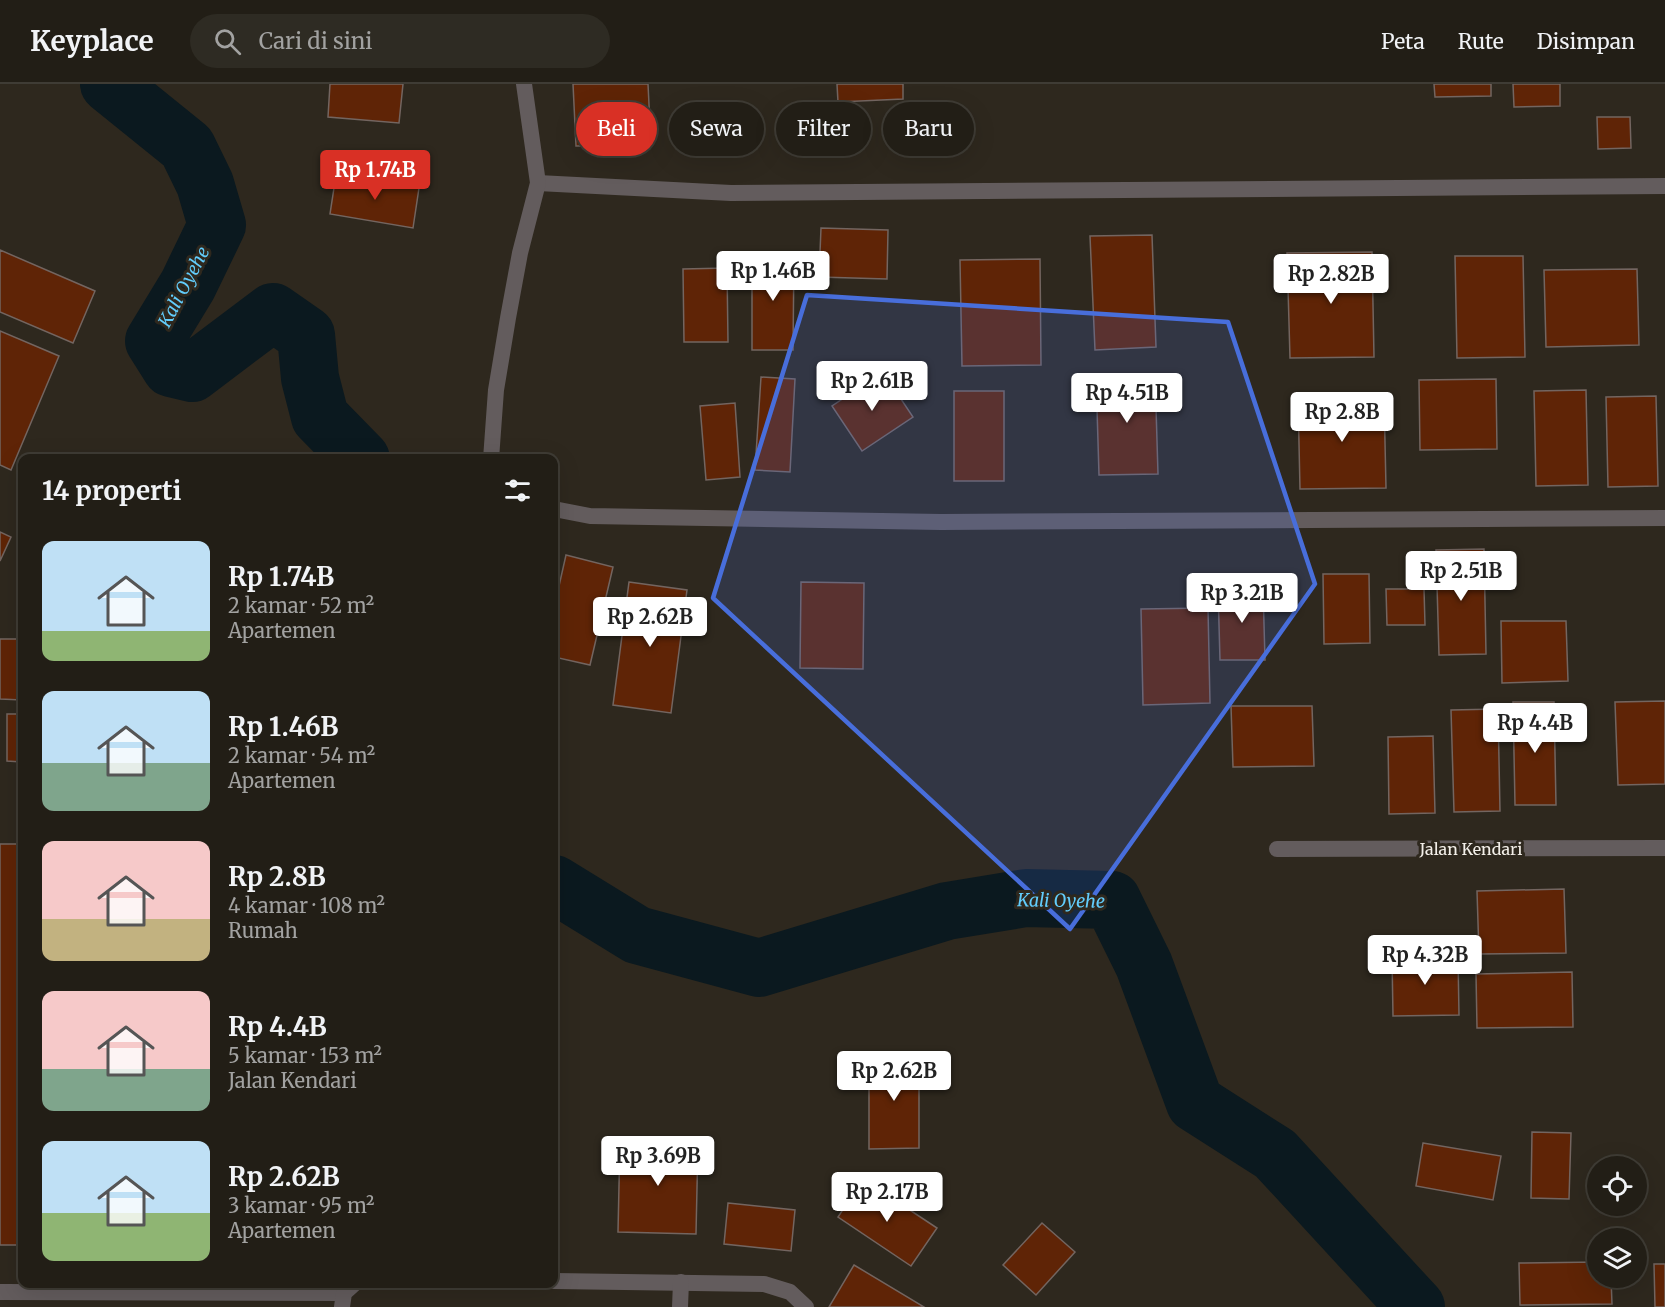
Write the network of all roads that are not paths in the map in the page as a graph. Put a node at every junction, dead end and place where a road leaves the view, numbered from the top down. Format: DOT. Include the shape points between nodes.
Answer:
graph roads {
  1 [pos="524,84"];
  2 [pos="538,183"];
  3 [pos="1665,186"];
  4 [pos="491,454"];
  5 [pos="558,510"];
  6 [pos="1665,518"];
  7 [pos="1665,848"];
  8 [pos="1277,849"];
  9 [pos="558,1281"];
  10 [pos="681,1282"];
  11 [pos="0,1292"];
  12 [pos="347,1295"];
  13 [pos="680,1307"];
  14 [pos="806,1307"];
  1 -- 2 [label="street"];
  2 -- 3 [label="street" via="731,193"];
  2 -- 4 [label="street" via="508,318 496,390"];
  5 -- 6 [label="street" via="590,516 941,522"];
  7 -- 8 [label="street, Jalan Kendari"];
  9 -- 10 [label="street"];
  10 -- 13 [label="street"];
  10 -- 14 [label="street" via="764,1284 790,1292"];
  11 -- 12 [label="street"];
}
